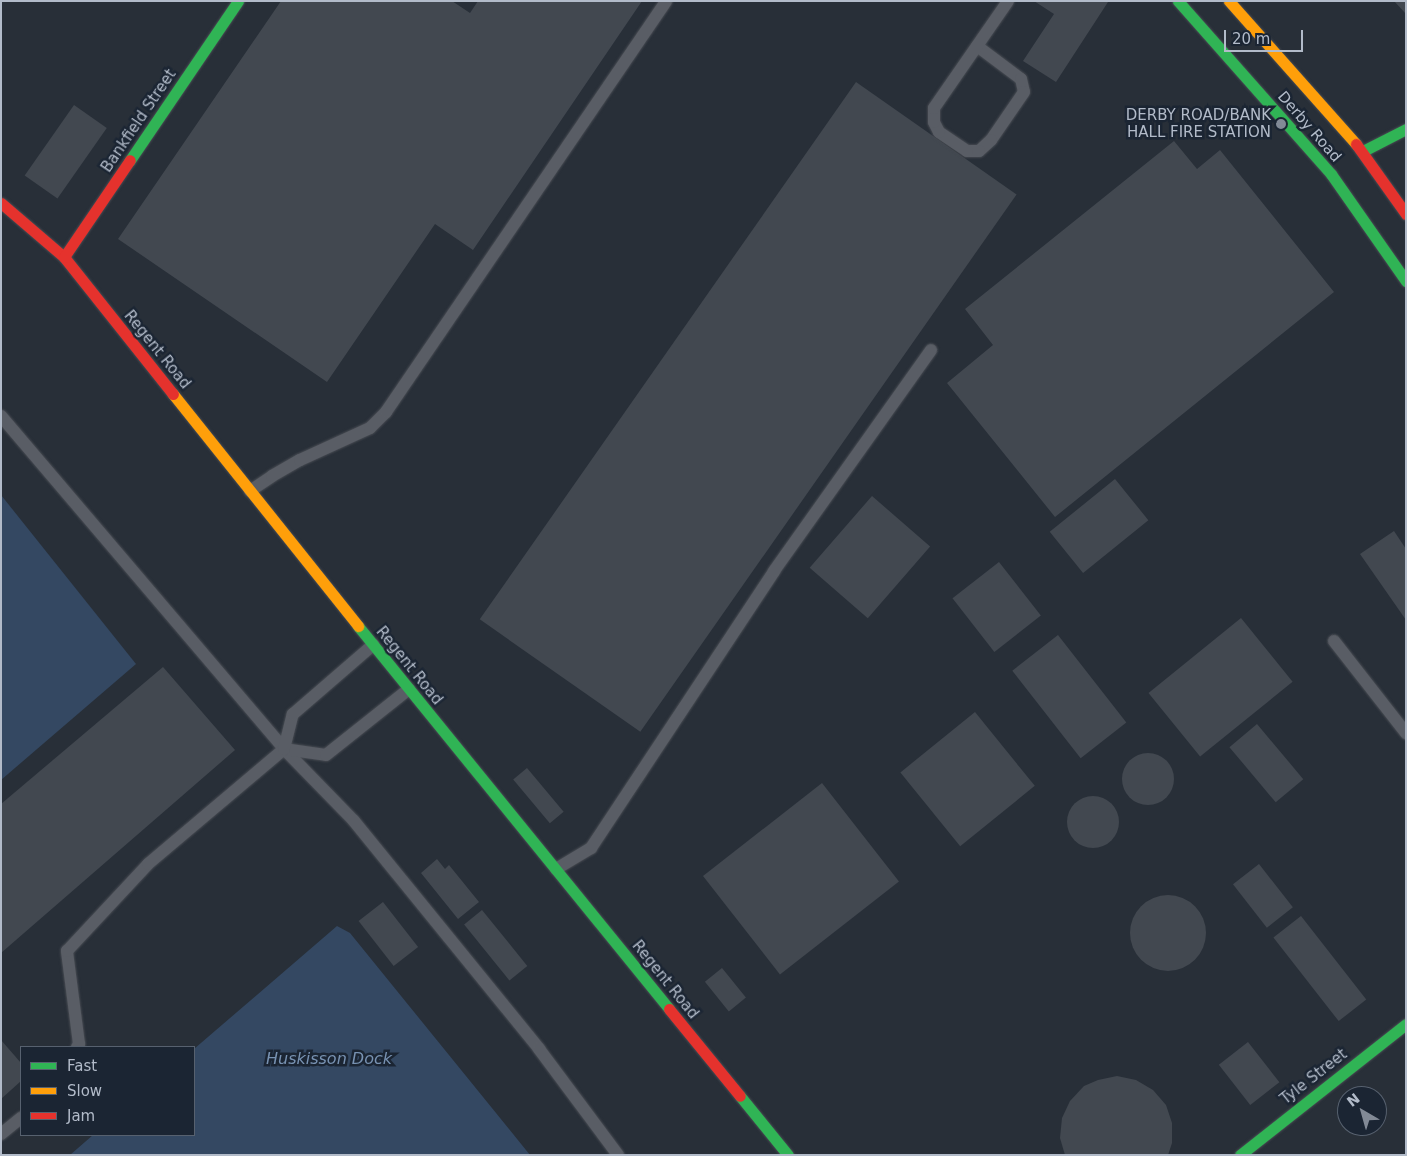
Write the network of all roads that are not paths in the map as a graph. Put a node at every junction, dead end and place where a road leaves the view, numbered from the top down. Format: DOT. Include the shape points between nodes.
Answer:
graph roads {
  1 [pos="238,1"];
  2 [pos="666,1"];
  3 [pos="1008,1"];
  4 [pos="1178,1"];
  5 [pos="1229,1"];
  6 [pos="977,46"];
  7 [pos="1406,129"];
  8 [pos="1362,151"];
  9 [pos="1,203"];
  10 [pos="1406,214"];
  11 [pos="64,257"];
  12 [pos="1406,281"];
  13 [pos="931,350"];
  14 [pos="1,416"];
  15 [pos="250,491"];
  16 [pos="1334,641"];
  17 [pos="374,645"];
  18 [pos="409,689"];
  19 [pos="1406,733"];
  20 [pos="284,749"];
  21 [pos="556,869"];
  22 [pos="1406,1024"];
  23 [pos="78,1046"];
  24 [pos="20,1119"];
  25 [pos="1,1134"];
  26 [pos="618,1155"];
  27 [pos="788,1155"];
  28 [pos="1240,1155"];
  1 -- 11 [label="main road, Bankfield Street"];
  2 -- 15 [label="lane" via="386,412 370,428 300,460"];
  3 -- 6 [label="lane"];
  4 -- 12 [label="main road, Derby Road" via="1331,174"];
  5 -- 8 [label="main road, Derby Road"];
  6 -- 6 [label="lane" via="934,108 934,122 939,132 967,151 979,150 991,140 1024,92 1021,78"];
  7 -- 8 [label="main road"];
  8 -- 10 [label="main road, Derby Road"];
  9 -- 11 [label="main road, Regent Road"];
  11 -- 15 [label="main road, Regent Road"];
  13 -- 21 [label="lane" via="774,571 591,848"];
  14 -- 20 [label="lane"];
  15 -- 17 [label="main road, Regent Road"];
  16 -- 19 [label="lane"];
  17 -- 18 [label="main road, Regent Road"];
  17 -- 20 [label="lane" via="293,714"];
  18 -- 20 [label="lane" via="326,755"];
  18 -- 21 [label="main road, Regent Road"];
  20 -- 23 [label="lane" via="148,864 67,951"];
  20 -- 26 [label="lane" via="354,821 539,1049"];
  21 -- 27 [label="main road, Regent Road"];
  22 -- 28 [label="main road, Tyle Street"];
  24 -- 25 [label="lane"];
}
